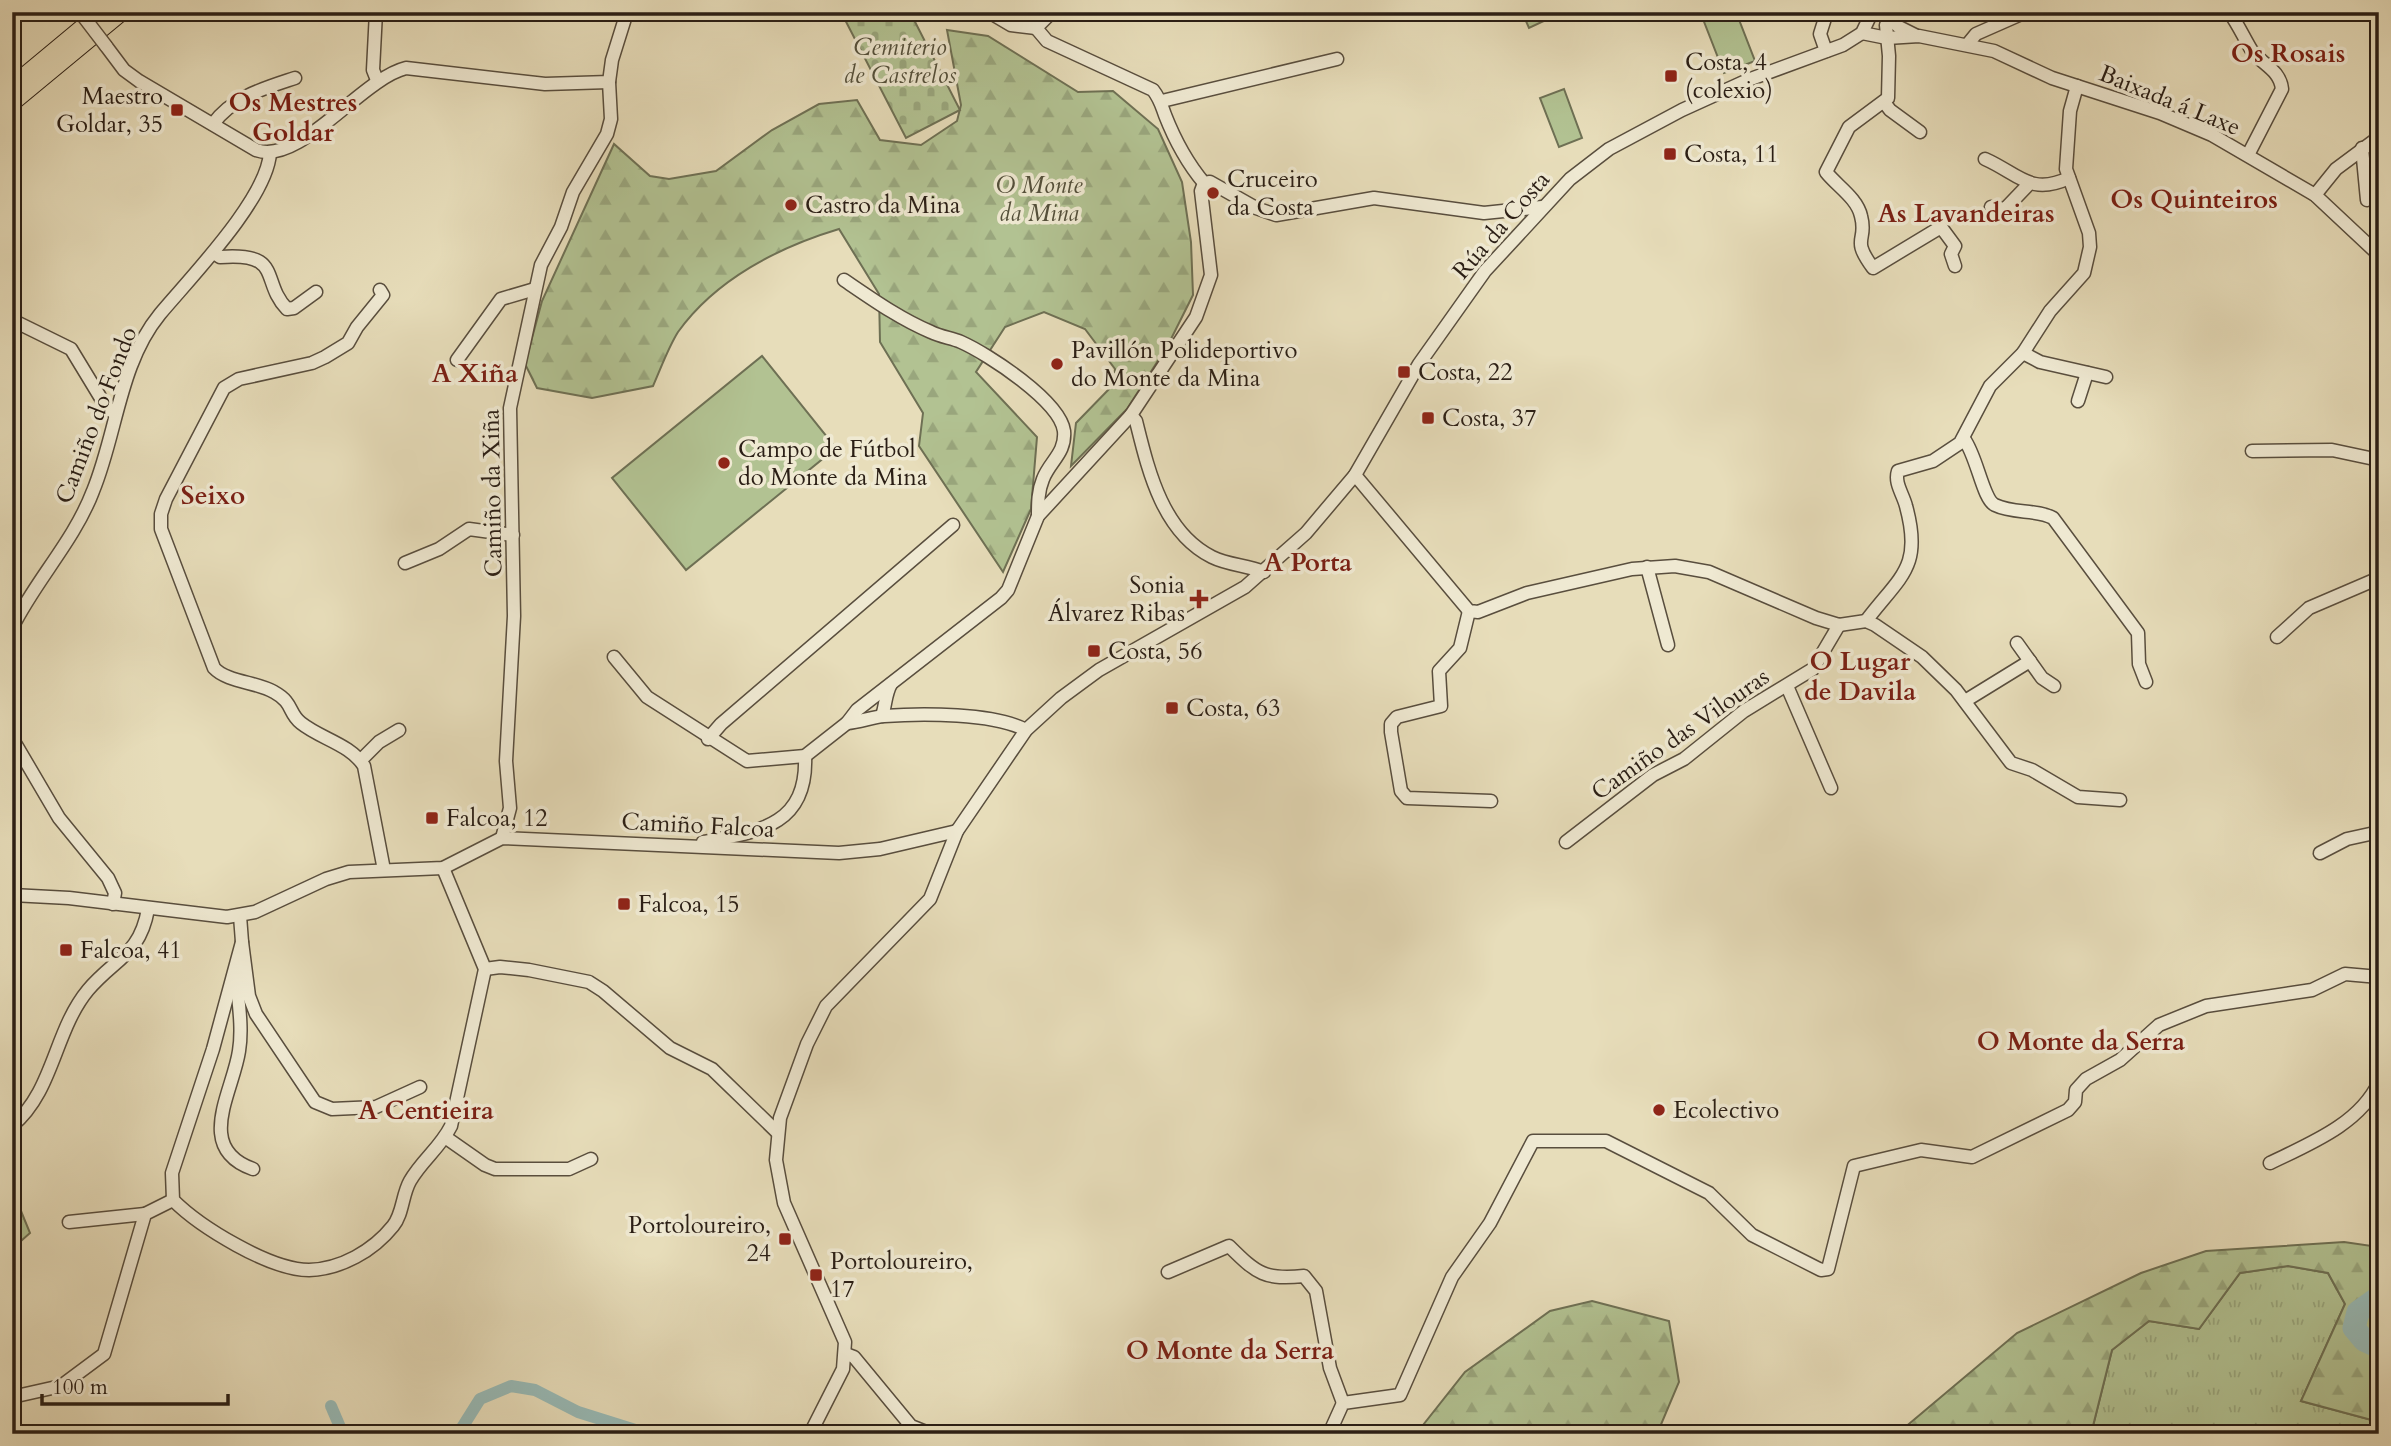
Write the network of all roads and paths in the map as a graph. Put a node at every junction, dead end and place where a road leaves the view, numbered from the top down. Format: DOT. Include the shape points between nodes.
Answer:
graph roads {
  1 [pos="80,12"];
  2 [pos="102,12"];
  3 [pos="122,12"];
  4 [pos="376,12"];
  5 [pos="627,12"];
  6 [pos="989,12"];
  7 [pos="1052,12"];
  8 [pos="1827,12"];
  9 [pos="2026,12"];
  10 [pos="2229,12"];
  11 [pos="1868,22"];
  12 [pos="1888,26"];
  13 [pos="1036,28"];
  14 [pos="1967,45"];
  15 [pos="1826,51"];
  16 [pos="1338,60"];
  17 [pos="295,78"];
  18 [pos="377,80"];
  19 [pos="609,82"];
  20 [pos="12,86"];
  21 [pos="2077,86"];
  22 [pos="1162,101"];
  23 [pos="1884,102"];
  24 [pos="12,103"];
  25 [pos="213,124"];
  26 [pos="1920,132"];
  27 [pos="2379,137"];
  28 [pos="2362,148"];
  29 [pos="270,153"];
  30 [pos="2248,155"];
  31 [pos="1985,159"];
  32 [pos="2069,178"];
  33 [pos="1204,183"];
  34 [pos="2028,185"];
  35 [pos="2315,195"];
  36 [pos="2367,201"];
  37 [pos="1542,207"];
  38 [pos="1991,207"];
  39 [pos="214,253"];
  40 [pos="2379,255"];
  41 [pos="1955,266"];
  42 [pos="844,280"];
  43 [pos="535,289"];
  44 [pos="380,290"];
  45 [pos="316,292"];
  46 [pos="12,320"];
  47 [pos="2024,352"];
  48 [pos="457,360"];
  49 [pos="2087,373"];
  50 [pos="2106,377"];
  51 [pos="2078,401"];
  52 [pos="115,414"];
  53 [pos="1131,415"];
  54 [pos="1964,439"];
  55 [pos="2252,451"];
  56 [pos="2379,460"];
  57 [pos="1355,475"];
  58 [pos="1038,516"];
  59 [pos="953,525"];
  60 [pos="513,534"];
  61 [pos="405,563"];
  62 [pos="1647,567"];
  63 [pos="1264,572"];
  64 [pos="2379,578"];
  65 [pos="1469,611"];
  66 [pos="1866,621"];
  67 [pos="1839,625"];
  68 [pos="12,628"];
  69 [pos="2277,637"];
  70 [pos="2017,643"];
  71 [pos="1668,645"];
  72 [pos="614,657"];
  73 [pos="2030,661"];
  74 [pos="2146,681"];
  75 [pos="891,683"];
  76 [pos="1787,686"];
  77 [pos="2054,686"];
  78 [pos="1965,701"];
  79 [pos="864,705"];
  80 [pos="884,711"];
  81 [pos="847,723"];
  82 [pos="399,730"];
  83 [pos="1026,730"];
  84 [pos="12,738"];
  85 [pos="708,738"];
  86 [pos="805,756"];
  87 [pos="360,760"];
  88 [pos="1831,788"];
  89 [pos="2120,800"];
  90 [pos="1491,801"];
  91 [pos="957,831"];
  92 [pos="2379,832"];
  93 [pos="502,838"];
  94 [pos="1566,842"];
  95 [pos="681,846"];
  96 [pos="2320,853"];
  97 [pos="443,868"];
  98 [pos="384,870"];
  99 [pos="12,895"];
  100 [pos="113,904"];
  101 [pos="148,909"];
  102 [pos="240,916"];
  103 [pos="242,942"];
  104 [pos="236,965"];
  105 [pos="485,970"];
  106 [pos="2379,977"];
  107 [pos="2379,1082"];
  108 [pos="420,1087"];
  109 [pos="12,1126"];
  110 [pos="777,1132"];
  111 [pos="445,1137"];
  112 [pos="591,1159"];
  113 [pos="2270,1163"];
  114 [pos="253,1169"];
  115 [pos="173,1199"];
  116 [pos="145,1213"];
  117 [pos="69,1222"];
  118 [pos="1168,1272"];
  119 [pos="846,1354"];
  120 [pos="12,1398"];
  121 [pos="1343,1403"];
  122 [pos="810,1434"];
  123 [pos="931,1434"];
  124 [pos="1329,1434"];
  1 -- 25 [label="street, bridge" via="124,71"];
  2 -- 20 [label="main road"];
  3 -- 24 [label="main road"];
  4 -- 18 [label="street" via="373,70"];
  5 -- 19 [label="street, Camiño da Xiña"];
  6 -- 13 [label="street" via="1011,25"];
  7 -- 13 [label="street"];
  8 -- 15 [label="street" via="1819,34"];
  9 -- 14 [label="street" via="1976,34"];
  10 -- 30 [label="street" via="2253,52 2282,83"];
  11 -- 12 [label="street, Baixada á Laxe"];
  11 -- 15 [label="street, Rúa da Costa" via="1843,45"];
  12 -- 14 [label="street, Baixada á Laxe"];
  12 -- 23 [label="street" via="1889,93"];
  13 -- 22 [label="street" via="1047,41 1141,82"];
  14 -- 21 [label="street, Baixada á Laxe" via="2004,55"];
  15 -- 37 [label="street, Rúa da Costa" via="1748,80 1629,138 1588,164"];
  16 -- 22 [label="street"];
  17 -- 25 [label="street" via="255,91 223,111"];
  18 -- 19 [label="street" via="397,70 415,68 545,84"];
  18 -- 29 [label="street" via="297,142"];
  19 -- 43 [label="street, Camiño da Xiña" via="607,134 573,192"];
  21 -- 30 [label="street, Baixada á Laxe" via="2173,119"];
  21 -- 32 [label="street" via="2070,111"];
  22 -- 33 [label="street" via="1187,159"];
  23 -- 26 [label="street"];
  23 -- 41 [label="street" via="1849,127 1826,172 1859,210 1859,244 1873,268 1941,227 1955,246 1951,254"];
  25 -- 29 [label="street" via="256,150"];
  27 -- 28 [label="street"];
  28 -- 35 [label="street"];
  28 -- 36 [label="street"];
  29 -- 39 [label="street, Camiño do Fondo" via="257,188"];
  30 -- 35 [label="street, Baixada á Laxe"];
  31 -- 34 [label="street"];
  32 -- 34 [label="street"];
  32 -- 47 [label="street" via="2089,233 2088,265"];
  33 -- 37 [label="street" via="1276,215 1374,198 1484,213"];
  33 -- 53 [label="street" via="1201,191 1212,263 1208,287 1196,317"];
  34 -- 38 [label="street" via="2006,209"];
  35 -- 40 [label="street, Baixada á Laxe"];
  37 -- 57 [label="street, Rúa da Costa" via="1485,271 1427,354"];
  39 -- 45 [label="street" via="262,263 287,309 294,309"];
  39 -- 52 [label="street, Camiño do Fondo" via="147,331"];
  42 -- 58 [label="street" via="931,333 994,359 1054,410 1062,424 1063,443 1059,458 1044,476"];
  43 -- 48 [label="street" via="501,299"];
  43 -- 60 [label="street, Camiño da Xiña" via="510,408"];
  44 -- 87 [label="street" via="383,295 348,343 312,363 239,379 224,388 161,513 161,529 214,668 272,690 291,704 304,725"];
  46 -- 52 [label="street" via="71,349"];
  47 -- 49 [label="street" via="2040,362"];
  47 -- 54 [label="street" via="1990,386"];
  49 -- 50 [label="street"];
  49 -- 51 [label="street"];
  52 -- 68 [label="street, Camiño do Fondo" via="93,491"];
  53 -- 58 [label="street"];
  53 -- 63 [label="street" via="1155,489 1175,522 1208,555"];
  54 -- 66 [label="street" via="1933,461 1898,471 1896,482 1909,519 1912,555 1899,581"];
  54 -- 74 [label="street" via="1975,456 1986,498 2010,511 2053,518 2098,577 2138,633"];
  55 -- 56 [label="street" via="2332,450"];
  57 -- 63 [label="street, Rúa da Costa" via="1306,533"];
  57 -- 65 [label="street"];
  58 -- 75 [label="street" via="1001,598"];
  59 -- 85 [label="street"];
  60 -- 61 [label="street" via="469,529 439,549"];
  60 -- 93 [label="street, Camiño da Xiña" via="514,617 506,747 510,808"];
  62 -- 65 [label="street" via="1527,593 1478,612"];
  62 -- 67 [label="street" via="1709,572"];
  62 -- 71 [label="street"];
  63 -- 83 [label="street, Rúa da Costa" via="1209,609 1099,670"];
  64 -- 69 [label="street" via="2309,608"];
  65 -- 90 [label="street" via="1460,648 1439,671 1441,706 1397,717 1391,732 1401,791 1407,799"];
  66 -- 67 [label="street"];
  66 -- 78 [label="street" via="1922,657"];
  67 -- 76 [label="street, Camiño das Vilouras" via="1821,661"];
  70 -- 73 [label="street"];
  72 -- 85 [label="street" via="647,697"];
  73 -- 77 [label="street"];
  73 -- 78 [label="street"];
  75 -- 79 [label="street"];
  75 -- 80 [label="street"];
  76 -- 88 [label="street"];
  76 -- 94 [label="street, Camiño das Vilouras" via="1653,775"];
  78 -- 89 [label="street" via="2011,763 2078,797"];
  79 -- 80 [label="street" via="877,702"];
  79 -- 81 [label="street"];
  80 -- 81 [label="street"];
  80 -- 83 [label="street" via="1004,721"];
  81 -- 86 [label="street"];
  82 -- 87 [label="street"];
  83 -- 91 [label="street, Rúa da Costa"];
  84 -- 100 [label="street" via="59,818 108,878 115,893"];
  85 -- 86 [label="street" via="747,761"];
  86 -- 95 [label="street" via="803,787 774,825"];
  87 -- 98 [label="street" via="371,791"];
  91 -- 95 [label="street, Camiño Falcoa" via="880,849 839,853"];
  91 -- 110 [label="street, Rúa da Costa" via="930,899 826,1006 807,1044"];
  92 -- 96 [label="street" via="2347,839"];
  93 -- 95 [label="street, Camiño Falcoa"];
  93 -- 97 [label="street, Camiño Falcoa"];
  97 -- 98 [label="street"];
  97 -- 105 [label="street"];
  98 -- 102 [label="street" via="337,875"];
  99 -- 100 [label="street"];
  100 -- 101 [label="street"];
  101 -- 102 [label="street"];
  101 -- 109 [label="street" via="136,946 89,989 72,1016 36,1100"];
  102 -- 103 [label="street"];
  103 -- 104 [label="street"];
  103 -- 108 [label="street" via="256,1014 315,1102 332,1109 376,1107"];
  104 -- 114 [label="street" via="239,1053 219,1126 236,1163"];
  104 -- 115 [label="street" via="172,1173"];
  105 -- 110 [label="street" via="529,970 589,982 670,1048 712,1069"];
  105 -- 111 [label="street"];
  106 -- 121 [label="street" via="2345,974 2312,990 2206,1006 2159,1026 2120,1060 2086,1079 2068,1110 1972,1157 1921,1150 1854,1166 1828,1269 1752,1235 1709,1193 1606,1141 1533,1140 1490,1223 1452,1277 1401,1395"];
  107 -- 113 [label="street" via="2350,1119"];
  110 -- 119 [label="street, Rúa da Costa" via="776,1160 784,1203 842,1329"];
  111 -- 112 [label="street" via="495,1169 569,1169"];
  111 -- 115 [label="street" via="408,1183 394,1225 364,1253 319,1269 307,1270 226,1241"];
  115 -- 116 [label="street"];
  116 -- 117 [label="street"];
  116 -- 120 [label="street" via="104,1354 61,1386"];
  118 -- 121 [label="street" via="1229,1246 1274,1279 1304,1276 1316,1292 1330,1368"];
  119 -- 122 [label="street"];
  119 -- 123 [label="street" via="854,1357 911,1426"];
  121 -- 124 [label="street"];
}
